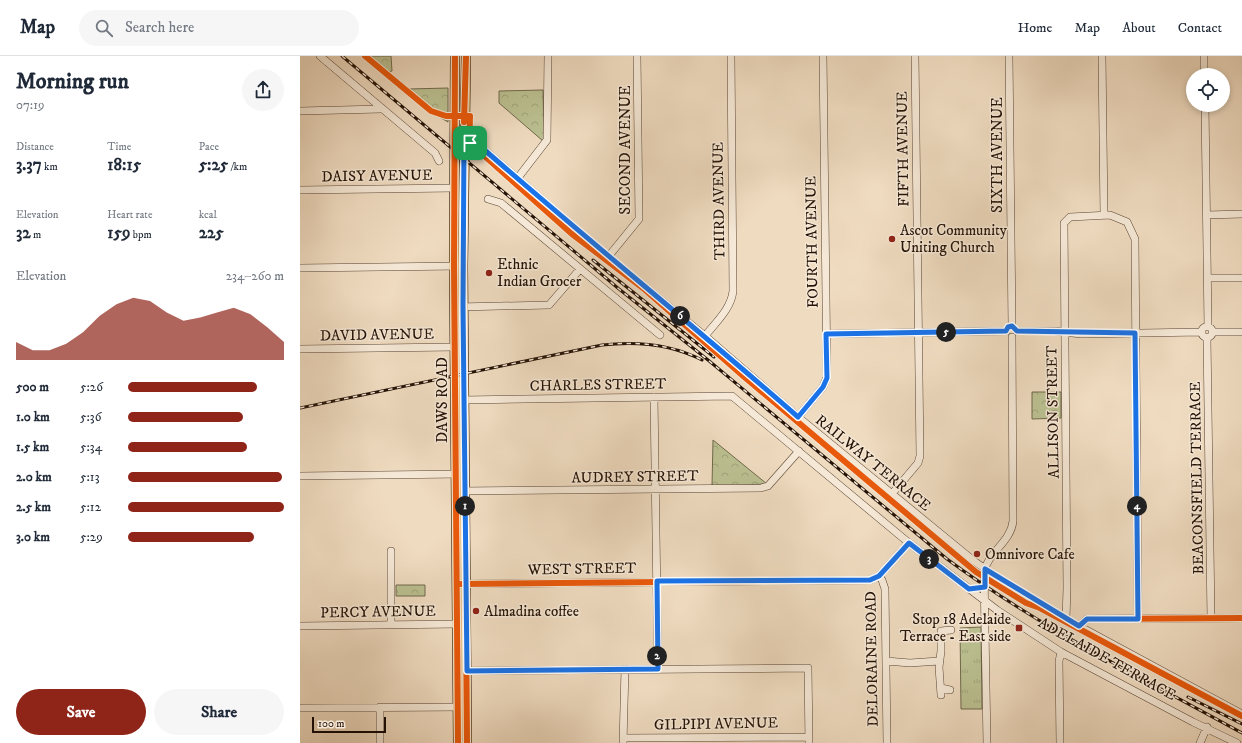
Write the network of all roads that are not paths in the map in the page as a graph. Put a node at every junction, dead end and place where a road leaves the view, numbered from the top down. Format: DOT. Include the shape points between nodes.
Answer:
graph roads {
  1 [pos="320,56"];
  2 [pos="453,56"];
  3 [pos="466,56"];
  4 [pos="548,56"];
  5 [pos="637,56"];
  6 [pos="731,56"];
  7 [pos="823,56"];
  8 [pos="915,56"];
  9 [pos="1009,56"];
  10 [pos="1102,56"];
  11 [pos="1204,56"];
  12 [pos="1204,68"];
  13 [pos="382,109"];
  14 [pos="300,111"];
  15 [pos="1205,112"];
  16 [pos="464,143"];
  17 [pos="439,161"];
  18 [pos="517,179"];
  19 [pos="454,188"];
  20 [pos="300,190"];
  21 [pos="488,199"];
  22 [pos="1242,214"];
  23 [pos="1104,215"];
  24 [pos="1207,215"];
  25 [pos="608,257"];
  26 [pos="459,266"];
  27 [pos="300,268"];
  28 [pos="580,269"];
  29 [pos="1208,278"];
  30 [pos="1242,278"];
  31 [pos="459,307"];
  32 [pos="1012,329"];
  33 [pos="1210,329"];
  34 [pos="1065,332"];
  35 [pos="1202,332"];
  36 [pos="1242,332"];
  37 [pos="919,333"];
  38 [pos="1135,333"];
  39 [pos="826,334"];
  40 [pos="660,335"];
  41 [pos="705,336"];
  42 [pos="1207,338"];
  43 [pos="455,347"];
  44 [pos="300,350"];
  45 [pos="654,396"];
  46 [pos="732,396"];
  47 [pos="464,400"];
  48 [pos="798,417"];
  49 [pos="799,451"];
  50 [pos="460,474"];
  51 [pos="300,476"];
  52 [pos="655,490"];
  53 [pos="460,491"];
  54 [pos="891,495"];
  55 [pos="909,543"];
  56 [pos="391,550"];
  57 [pos="985,569"];
  58 [pos="879,576"];
  59 [pos="657,581"];
  60 [pos="461,584"];
  61 [pos="985,587"];
  62 [pos="969,589"];
  63 [pos="986,602"];
  64 [pos="1211,618"];
  65 [pos="1242,618"];
  66 [pos="1066,619"];
  67 [pos="1138,619"];
  68 [pos="457,624"];
  69 [pos="391,625"];
  70 [pos="300,626"];
  71 [pos="1079,626"];
  72 [pos="950,630"];
  73 [pos="1062,652"];
  74 [pos="886,661"];
  75 [pos="940,661"];
  76 [pos="625,669"];
  77 [pos="658,669"];
  78 [pos="462,671"];
  79 [pos="950,690"];
  80 [pos="467,706"];
  81 [pos="457,707"];
  82 [pos="300,708"];
  83 [pos="380,708"];
  84 [pos="1242,714"];
  85 [pos="1207,727"];
  86 [pos="809,740"];
  87 [pos="623,741"];
  88 [pos="1062,742"];
  89 [pos="380,743"];
  90 [pos="458,743"];
  91 [pos="467,743"];
  92 [pos="887,743"];
  93 [pos="987,743"];
  94 [pos="1200,743"];
  95 [pos="1237,743"];
  1 -- 13 [label="street"];
  2 -- 19 [label="main road, DAWS ROAD" via="456,71"];
  3 -- 16 [label="main road, DAWS ROAD"];
  4 -- 18 [label="street" via="548,140"];
  5 -- 25 [label="street, SECOND AVENUE" via="639,219"];
  6 -- 41 [label="street, THIRD AVENUE" via="733,291 728,308"];
  7 -- 39 [label="street, FOURTH AVENUE"];
  8 -- 37 [label="street, FIFTH AVENUE"];
  9 -- 32 [label="street, SIXTH AVENUE"];
  10 -- 23 [label="street"];
  11 -- 12 [label="street"];
  13 -- 14 [label="street"];
  13 -- 17 [label="street" via="435,153"];
  15 -- 24 [label="street"];
  16 -- 18 [label="street, RAILWAY TERRACE" via="480,146"];
  16 -- 26 [label="main road, DAWS ROAD"];
  18 -- 25 [label="street, RAILWAY TERRACE"];
  19 -- 20 [label="street, DAISY AVENUE"];
  19 -- 26 [label="main road, DAWS ROAD"];
  21 -- 28 [label="street" via="501,203"];
  22 -- 24 [label="street"];
  23 -- 34 [label="street, ALLISON STREET" via="1070,217 1064,223"];
  23 -- 38 [label="street, ALLISON STREET" via="1127,222 1134,235"];
  24 -- 29 [label="street"];
  25 -- 41 [label="street, RAILWAY TERRACE"];
  26 -- 27 [label="street"];
  26 -- 31 [label="main road, DAWS ROAD"];
  28 -- 31 [label="street" via="549,305"];
  28 -- 40 [label="street"];
  29 -- 30 [label="street"];
  29 -- 33 [label="street"];
  31 -- 43 [label="main road, DAWS ROAD"];
  31 -- 47 [label="main road, DAWS ROAD"];
  32 -- 34 [label="street"];
  32 -- 37 [label="street"];
  32 -- 57 [label="street" via="1007,335 1012,337 1013,521 1010,535 989,559"];
  33 -- 35 [label="street" via="1204,328"];
  33 -- 36 [label="street"];
  33 -- 42 [label="street" via="1211,336"];
  34 -- 38 [label="street"];
  34 -- 66 [label="street, ALLISON STREET"];
  35 -- 38 [label="street"];
  35 -- 42 [label="street"];
  37 -- 39 [label="street"];
  37 -- 54 [label="street, FIFTH AVENUE" via="920,456 918,463"];
  38 -- 67 [label="street, ALLISON STREET"];
  39 -- 48 [label="street, FOURTH AVENUE" via="827,378 823,387"];
  41 -- 48 [label="street, RAILWAY TERRACE"];
  42 -- 64 [label="street, BEACONSFIELD TERRACE"];
  43 -- 44 [label="street, DAVID AVENUE"];
  43 -- 50 [label="main road, DAWS ROAD"];
  45 -- 46 [label="street, CHARLES STREET"];
  45 -- 47 [label="street, CHARLES STREET"];
  45 -- 52 [label="street"];
  46 -- 49 [label="street, ADELAIDE TERRACE"];
  47 -- 50 [label="main road, DAWS ROAD"];
  48 -- 54 [label="street, RAILWAY TERRACE"];
  49 -- 52 [label="street, AUDREY STREET" via="768,486 761,488"];
  49 -- 55 [label="street, ADELAIDE TERRACE"];
  50 -- 51 [label="street"];
  50 -- 53 [label="main road, DAWS ROAD"];
  52 -- 53 [label="street, AUDREY STREET"];
  52 -- 59 [label="street"];
  53 -- 60 [label="main road, DAWS ROAD"];
  54 -- 57 [label="street, RAILWAY TERRACE"];
  55 -- 58 [label="street"];
  55 -- 62 [label="street, ADELAIDE TERRACE"];
  56 -- 69 [label="street"];
  57 -- 61 [label="street"];
  57 -- 66 [label="street, RAILWAY TERRACE"];
  58 -- 59 [label="street, WEST STREET" via="864,580"];
  58 -- 74 [label="street, DELORAINE ROAD" via="885,588"];
  59 -- 60 [label="street, WEST STREET"];
  59 -- 77 [label="street"];
  60 -- 68 [label="main road, DAWS ROAD"];
  60 -- 78 [label="main road, DAWS ROAD"];
  61 -- 62 [label="street"];
  61 -- 63 [label="street"];
  62 -- 63 [label="street, ADELAIDE TERRACE"];
  63 -- 73 [label="street, ADELAIDE TERRACE"];
  63 -- 93 [label="street"];
  64 -- 65 [label="street"];
  64 -- 67 [label="street"];
  66 -- 71 [label="street, RAILWAY TERRACE"];
  67 -- 71 [label="street" via="1087,619"];
  68 -- 69 [label="street, PERCY AVENUE"];
  68 -- 78 [label="main road, DAWS ROAD"];
  69 -- 70 [label="street, PERCY AVENUE"];
  71 -- 84 [label="street, RAILWAY TERRACE"];
  72 -- 75 [label="street" via="941,631"];
  73 -- 85 [label="street, ADELAIDE TERRACE"];
  73 -- 88 [label="street" via="1059,661"];
  74 -- 75 [label="street"];
  74 -- 92 [label="street, DELORAINE ROAD"];
  75 -- 79 [label="street" via="941,691"];
  76 -- 77 [label="street"];
  76 -- 78 [label="street"];
  76 -- 87 [label="street"];
  77 -- 86 [label="street" via="808,668"];
  78 -- 80 [label="main road, DAWS ROAD"];
  78 -- 81 [label="main road, DAWS ROAD"];
  80 -- 81 [label="street"];
  80 -- 91 [label="main road, DAWS ROAD"];
  81 -- 83 [label="street"];
  81 -- 90 [label="main road, DAWS ROAD"];
  82 -- 83 [label="street"];
  83 -- 89 [label="street"];
  85 -- 94 [label="street"];
  85 -- 95 [label="street, ADELAIDE TERRACE"];
  86 -- 87 [label="street, GILPIPI AVENUE"];
}
